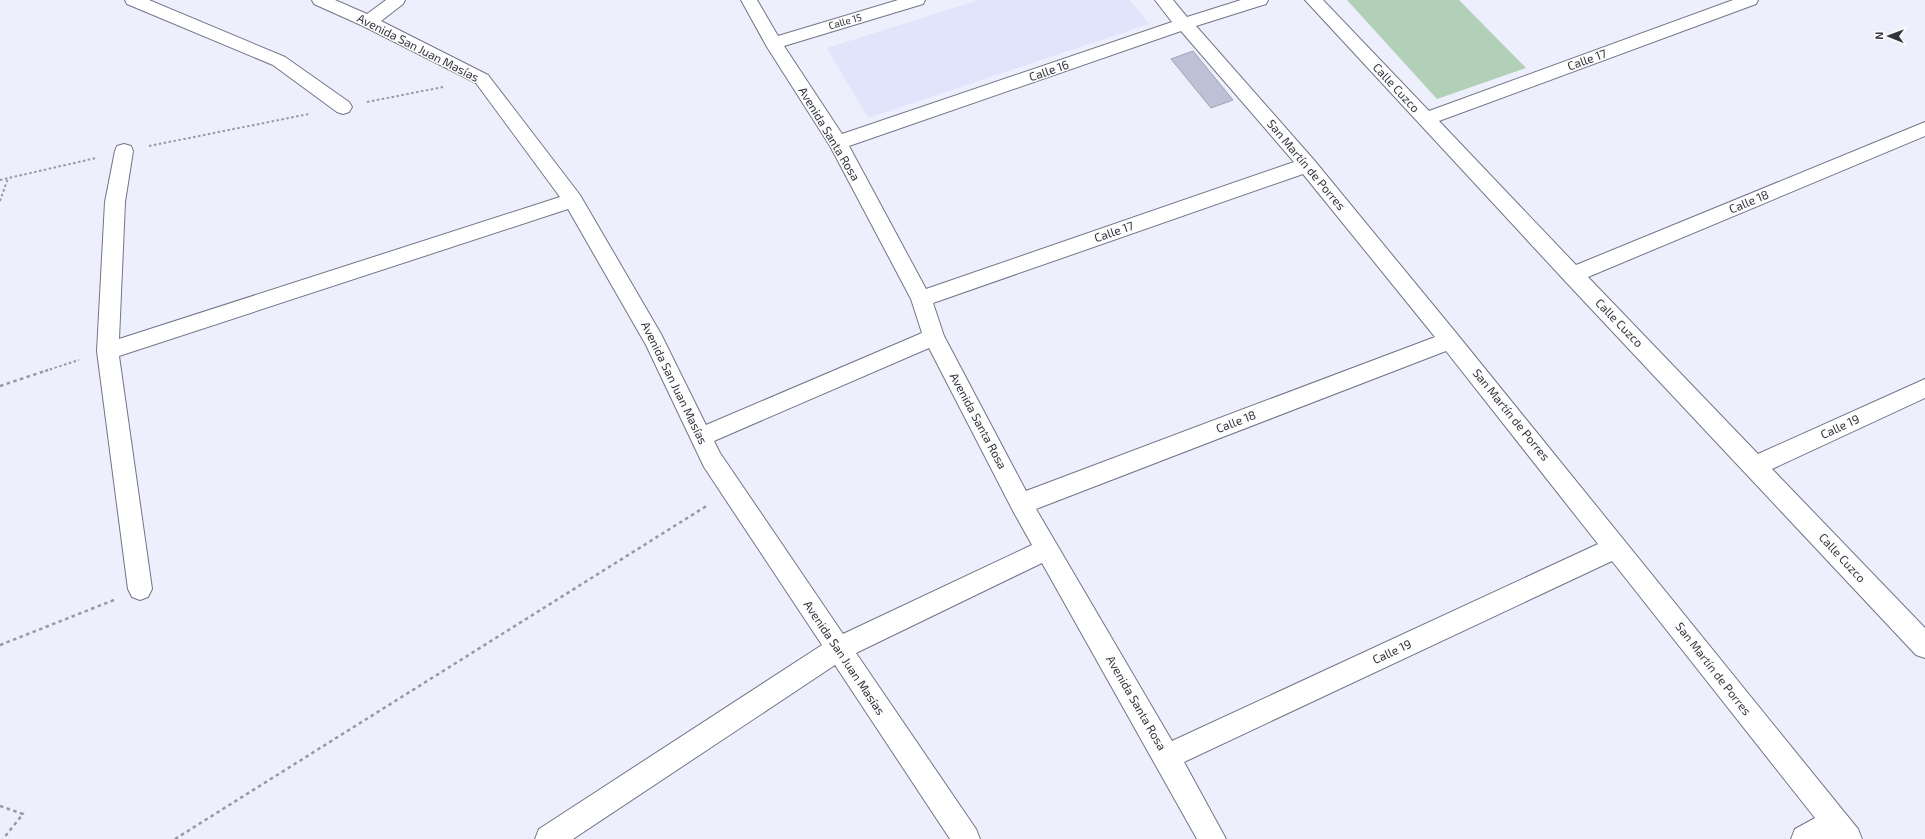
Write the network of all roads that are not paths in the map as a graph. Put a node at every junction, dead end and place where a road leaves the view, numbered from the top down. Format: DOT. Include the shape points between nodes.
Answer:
graph roads {
  1 [pos="133,0"];
  2 [pos="320,0"];
  3 [pos="396,0"];
  4 [pos="749,0"];
  5 [pos="917,0"];
  6 [pos="1163,0"];
  7 [pos="1260,0"];
  8 [pos="1313,0"];
  9 [pos="1750,0"];
  10 [pos="369,22"];
  11 [pos="1184,24"];
  12 [pos="773,43"];
  13 [pos="343,107"];
  14 [pos="1425,119"];
  15 [pos="1925,129"];
  16 [pos="838,143"];
  17 [pos="124,151"];
  18 [pos="1307,165"];
  19 [pos="573,200"];
  20 [pos="1572,275"];
  21 [pos="922,299"];
  22 [pos="934,337"];
  23 [pos="1450,340"];
  24 [pos="108,351"];
  25 [pos="1925,388"];
  26 [pos="701,437"];
  27 [pos="1756,466"];
  28 [pos="1021,504"];
  29 [pos="1616,547"];
  30 [pos="1047,549"];
  31 [pos="140,589"];
  32 [pos="1925,646"];
  33 [pos="838,649"];
  34 [pos="1167,757"];
  35 [pos="1841,830"];
  36 [pos="549,839"];
  37 [pos="966,839"];
  38 [pos="1212,839"];
  39 [pos="1805,839"];
  1 -- 13 [label="street" via="279,61"];
  2 -- 10 [label="street, Avenida San Juan Masías"];
  3 -- 10 [label="street"];
  4 -- 12 [label="street, Avenida Santa Rosa"];
  5 -- 12 [label="street, Calle 15"];
  6 -- 11 [label="street, San Martín de Porres"];
  7 -- 11 [label="street, Calle 16"];
  8 -- 14 [label="street, Calle Cuzco"];
  9 -- 14 [label="street, Calle 17"];
  10 -- 19 [label="street, Avenida San Juan Masías" via="482,79"];
  11 -- 16 [label="street, Calle 16"];
  11 -- 18 [label="street, San Martín de Porres"];
  12 -- 16 [label="street, Avenida Santa Rosa"];
  14 -- 20 [label="street, Calle Cuzco"];
  15 -- 20 [label="street, Calle 18"];
  16 -- 21 [label="street, Avenida Santa Rosa"];
  17 -- 24 [label="street" via="115,202"];
  18 -- 21 [label="street, Calle 17"];
  18 -- 23 [label="street, San Martín de Porres"];
  19 -- 24 [label="street"];
  19 -- 26 [label="street, Avenida San Juan Masías" via="654,340"];
  20 -- 27 [label="street, Calle Cuzco"];
  21 -- 22 [label="street, Avenida Santa Rosa"];
  22 -- 26 [label="street"];
  22 -- 28 [label="street, Avenida Santa Rosa"];
  23 -- 28 [label="street, Calle 18"];
  23 -- 29 [label="street, San Martín de Porres"];
  24 -- 31 [label="street"];
  25 -- 27 [label="street, Calle 19"];
  26 -- 33 [label="street, Avenida San Juan Masías" via="712,460"];
  27 -- 32 [label="street, Calle Cuzco"];
  28 -- 30 [label="street, Avenida Santa Rosa"];
  29 -- 34 [label="street, Calle 19"];
  29 -- 35 [label="street, San Martín de Porres"];
  30 -- 33 [label="street"];
  30 -- 34 [label="street, Avenida Santa Rosa"];
  33 -- 36 [label="street"];
  33 -- 37 [label="street, Avenida San Juan Masías"];
  34 -- 38 [label="street, Avenida Santa Rosa"];
  35 -- 39 [label="street"];
}
